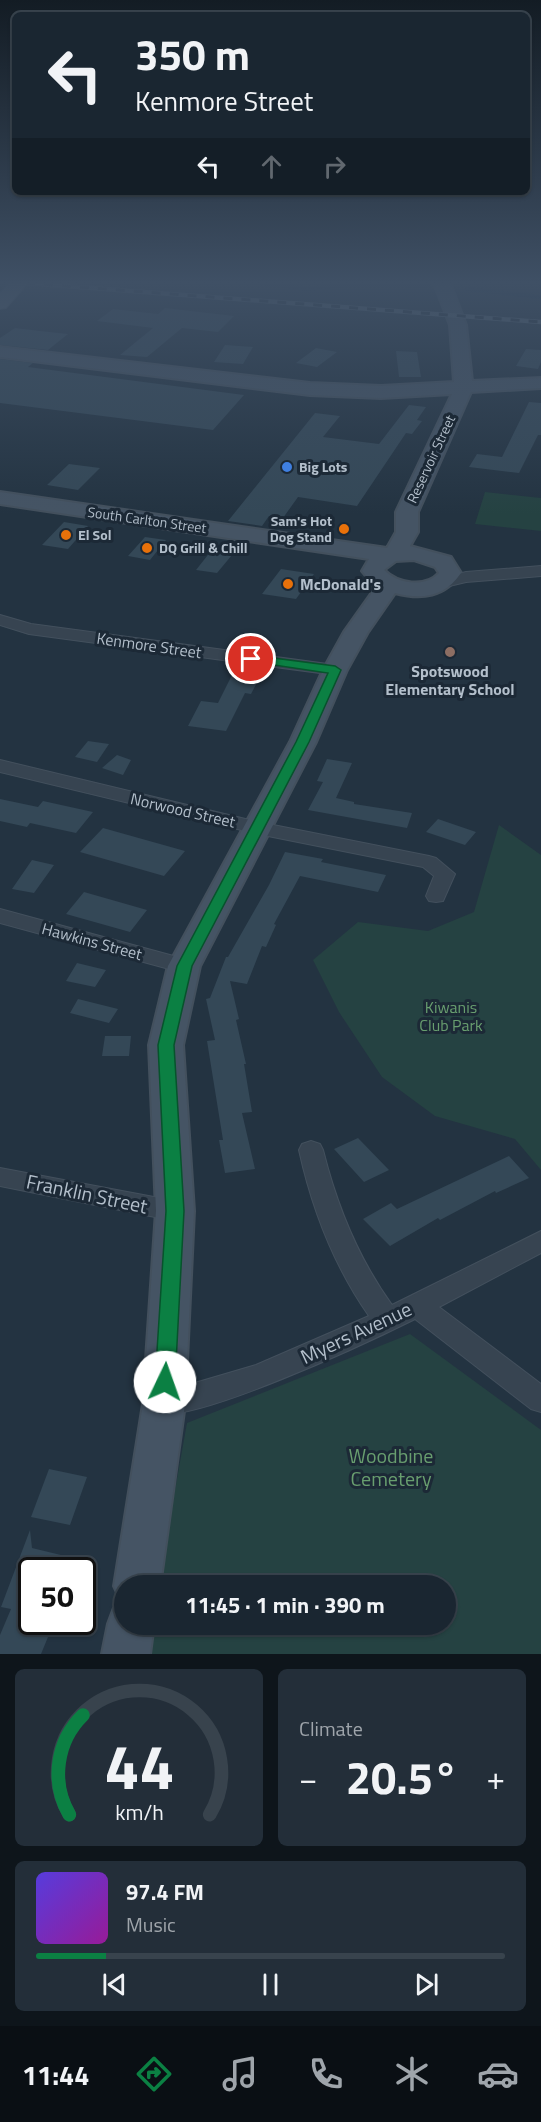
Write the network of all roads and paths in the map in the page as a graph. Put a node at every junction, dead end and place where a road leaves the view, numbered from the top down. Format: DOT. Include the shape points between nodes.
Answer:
graph roads {
  1 [pos="67,360"];
  2 [pos="461,360"];
  3 [pos="541,383"];
  4 [pos="464,388"];
  5 [pos="0,498"];
  6 [pos="407,532"];
  7 [pos="424,554"];
  8 [pos="386,564"];
  9 [pos="541,570"];
  10 [pos="437,579"];
  11 [pos="0,620"];
  12 [pos="356,632"];
  13 [pos="335,670"];
  14 [pos="0,766"];
  15 [pos="258,828"];
  16 [pos="436,896"];
  17 [pos="0,916"];
  18 [pos="184,966"];
  19 [pos="311,1150"];
  20 [pos="0,1177"];
  21 [pos="175,1211"];
  22 [pos="541,1241"];
  23 [pos="417,1305"];
  24 [pos="387,1320"];
  25 [pos="541,1400"];
  26 [pos="164,1404"];
  27 [pos="139,1575"];
  28 [pos="129,1635"];
  29 [pos="126,1654"];
  1 -- 4 [label="main road" via="310,390"];
  2 -- 4 [label="main road"];
  3 -- 4 [label="main road"];
  4 -- 6 [label="main road, Reservoir Street" via="407,512"];
  5 -- 8 [label="main road, South Carlton Street" via="294,542"];
  6 -- 7 [label="main road"];
  6 -- 8 [label="main road, Reservoir Street"];
  7 -- 8 [label="main road"];
  7 -- 10 [label="main road" via="435,557"];
  8 -- 10 [label="main road" via="395,586"];
  8 -- 12 [label="main road, Reservoir Street" via="383,594"];
  9 -- 10 [label="street"];
  10 -- 12 [label="main road, Reservoir Street" via="386,608"];
  11 -- 13 [label="street, Kenmore Street" via="29,629"];
  12 -- 13 [label="main road, Reservoir Street"];
  13 -- 15 [label="main road, Reservoir Street"];
  14 -- 15 [label="street, Norwood Street"];
  15 -- 16 [label="street, Norwood Street" via="429,862 446,874"];
  15 -- 18 [label="main road, Reservoir Street"];
  17 -- 18 [label="street, Hawkins Street"];
  18 -- 21 [label="main road, Reservoir Street" via="166,1045"];
  19 -- 24 [label="street" via="318,1184 344,1247 357,1276"];
  20 -- 21 [label="street, Franklin Street"];
  21 -- 26 [label="main road, Reservoir Street"];
  22 -- 23 [label="street, Myers Avenue"];
  23 -- 24 [label="street, Myers Avenue"];
  23 -- 25 [label="street"];
  24 -- 26 [label="street, Myers Avenue" via="274,1371"];
  26 -- 27 [label="main road, Reservoir Street"];
  28 -- 29 [label="main road"];
}
